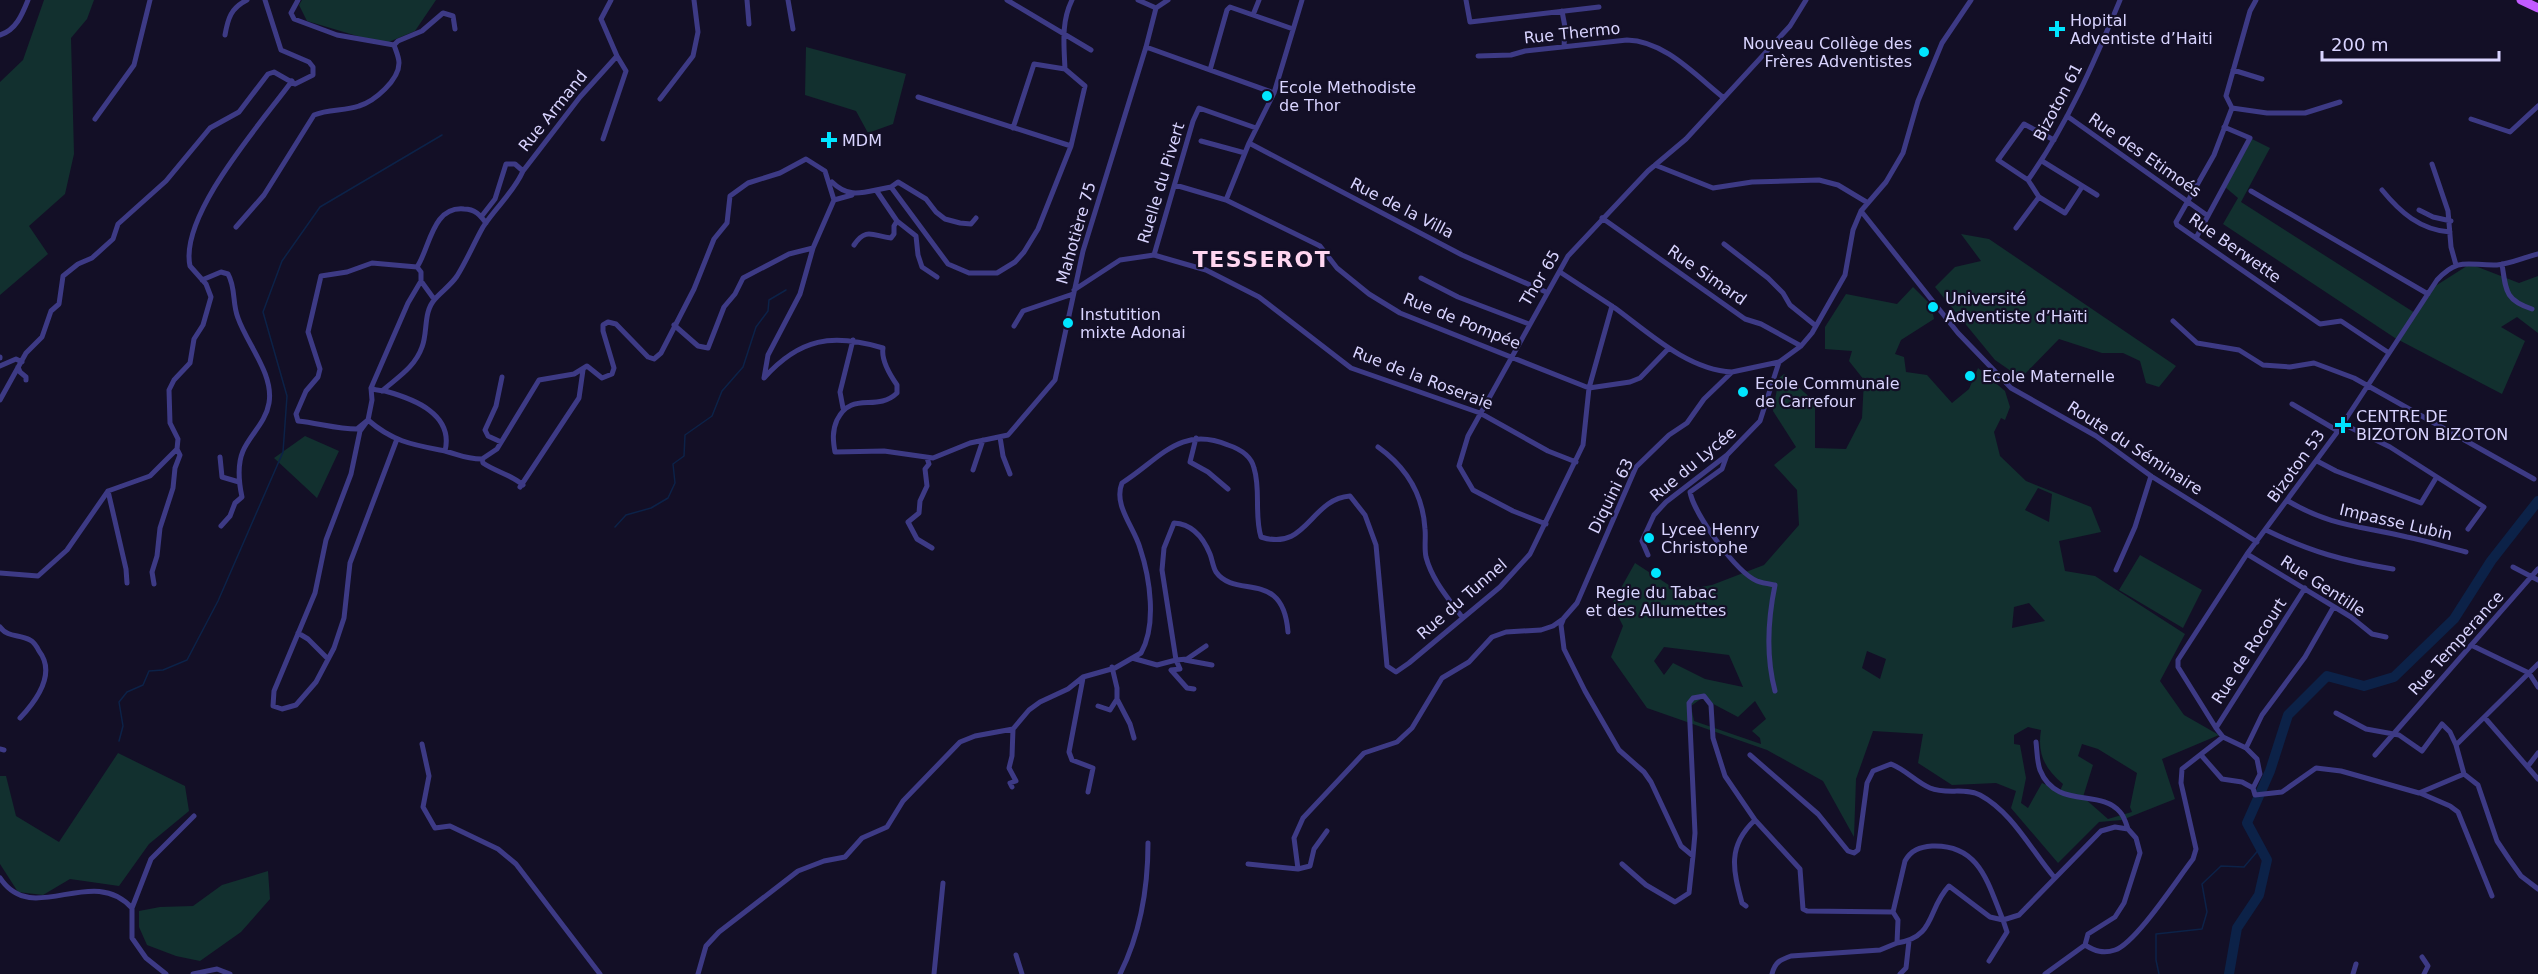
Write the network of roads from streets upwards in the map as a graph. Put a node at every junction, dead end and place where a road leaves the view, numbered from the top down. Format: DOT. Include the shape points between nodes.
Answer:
graph roads {
  1 [pos="28,0"];
  2 [pos="150,0"];
  3 [pos="247,0"];
  4 [pos="265,0"];
  5 [pos="298,0"];
  6 [pos="611,0"];
  7 [pos="694,0"];
  8 [pos="747,0"];
  9 [pos="788,0"];
  10 [pos="1072,0"];
  11 [pos="1138,0"];
  12 [pos="1168,0"];
  13 [pos="1259,0"];
  14 [pos="1302,0"];
  15 [pos="1466,0"];
  16 [pos="1806,0"];
  17 [pos="1971,0"];
  18 [pos="2120,0"];
  19 [pos="2256,0"];
  20 [pos="1011,1"];
  21 [pos="1599,7"];
  22 [pos="1156,8"];
  23 [pos="1562,11"];
  24 [pos="1253,15"];
  25 [pos="749,24"];
  26 [pos="455,29"];
  27 [pos="792,29"];
  28 [pos="1293,29"];
  29 [pos="0,35"];
  30 [pos="225,35"];
  31 [pos="1063,35"];
  32 [pos="394,45"];
  33 [pos="1146,47"];
  34 [pos="1564,47"];
  35 [pos="1090,50"];
  36 [pos="616,56"];
  37 [pos="1478,56"];
  38 [pos="1065,69"];
  39 [pos="1210,70"];
  40 [pos="2233,70"];
  41 [pos="2262,80"];
  42 [pos="292,81"];
  43 [pos="1274,93"];
  44 [pos="918,97"];
  45 [pos="1724,98"];
  46 [pos="660,99"];
  47 [pos="2340,102"];
  48 [pos="2538,106"];
  49 [pos="2232,108"];
  50 [pos="2067,116"];
  51 [pos="95,119"];
  52 [pos="2471,119"];
  53 [pos="2224,127"];
  54 [pos="1014,128"];
  55 [pos="1256,128"];
  56 [pos="603,139"];
  57 [pos="2054,140"];
  58 [pos="1201,141"];
  59 [pos="1249,143"];
  60 [pos="1071,146"];
  61 [pos="1245,153"];
  62 [pos="2042,161"];
  63 [pos="2432,164"];
  64 [pos="1655,165"];
  65 [pos="523,171"];
  66 [pos="828,178"];
  67 [pos="2028,180"];
  68 [pos="1175,185"];
  69 [pos="891,187"];
  70 [pos="2082,187"];
  71 [pos="876,190"];
  72 [pos="2251,190"];
  73 [pos="2382,190"];
  74 [pos="852,195"];
  75 [pos="2097,195"];
  76 [pos="2039,197"];
  77 [pos="1226,200"];
  78 [pos="834,201"];
  79 [pos="1868,202"];
  80 [pos="2188,202"];
  81 [pos="2419,210"];
  82 [pos="1861,211"];
  83 [pos="2208,216"];
  84 [pos="481,217"];
  85 [pos="976,218"];
  86 [pos="1602,218"];
  87 [pos="897,221"];
  88 [pos="2451,221"];
  89 [pos="486,223"];
  90 [pos="236,227"];
  91 [pos="2016,228"];
  92 [pos="2450,232"];
  93 [pos="2196,238"];
  94 [pos="1724,244"];
  95 [pos="854,245"];
  96 [pos="813,248"];
  97 [pos="2538,254"];
  98 [pos="1154,255"];
  99 [pos="2502,264"];
  100 [pos="2456,265"];
  101 [pos="417,267"];
  102 [pos="1560,272"];
  103 [pos="937,277"];
  104 [pos="1421,278"];
  105 [pos="202,280"];
  106 [pos="421,281"];
  107 [pos="1073,292"];
  108 [pos="1546,292"];
  109 [pos="2428,294"];
  110 [pos="434,299"];
  111 [pos="1612,306"];
  112 [pos="2532,309"];
  113 [pos="2174,321"];
  114 [pos="1529,324"];
  115 [pos="674,325"];
  116 [pos="1014,326"];
  117 [pos="1816,326"];
  118 [pos="853,340"];
  119 [pos="1801,346"];
  120 [pos="1669,348"];
  121 [pos="2389,353"];
  122 [pos="1511,356"];
  123 [pos="1779,362"];
  124 [pos="20,364"];
  125 [pos="0,366"];
  126 [pos="583,370"];
  127 [pos="1732,372"];
  128 [pos="502,377"];
  129 [pos="26,380"];
  130 [pos="2368,386"];
  131 [pos="371,388"];
  132 [pos="1589,388"];
  133 [pos="382,391"];
  134 [pos="0,400"];
  135 [pos="2292,404"];
  136 [pos="843,408"];
  137 [pos="1480,413"];
  138 [pos="368,420"];
  139 [pos="2343,424"];
  140 [pos="2338,431"];
  141 [pos="1000,437"];
  142 [pos="1196,438"];
  143 [pos="397,439"];
  144 [pos="983,440"];
  145 [pos="501,442"];
  146 [pos="1378,447"];
  147 [pos="177,448"];
  148 [pos="445,452"];
  149 [pos="1727,455"];
  150 [pos="220,457"];
  151 [pos="927,458"];
  152 [pos="482,459"];
  153 [pos="2317,461"];
  154 [pos="1576,462"];
  155 [pos="973,470"];
  156 [pos="1010,474"];
  157 [pos="2151,476"];
  158 [pos="2436,478"];
  159 [pos="2534,479"];
  160 [pos="239,482"];
  161 [pos="1228,489"];
  162 [pos="108,490"];
  163 [pos="2288,501"];
  164 [pos="1546,524"];
  165 [pos="221,526"];
  166 [pos="2468,529"];
  167 [pos="2266,530"];
  168 [pos="2257,542"];
  169 [pos="932,548"];
  170 [pos="2466,552"];
  171 [pos="2247,554"];
  172 [pos="1648,555"];
  173 [pos="2513,567"];
  174 [pos="2393,569"];
  175 [pos="2538,569"];
  176 [pos="2116,570"];
  177 [pos="0,573"];
  178 [pos="2536,578"];
  179 [pos="127,583"];
  180 [pos="154,584"];
  181 [pos="2305,588"];
  182 [pos="2333,608"];
  183 [pos="1462,617"];
  184 [pos="1563,619"];
  185 [pos="0,627"];
  186 [pos="1288,632"];
  187 [pos="298,633"];
  188 [pos="2386,636"];
  189 [pos="1206,646"];
  190 [pos="2473,646"];
  191 [pos="1132,658"];
  192 [pos="328,659"];
  193 [pos="1180,660"];
  194 [pos="2538,664"];
  195 [pos="1163,665"];
  196 [pos="1212,665"];
  197 [pos="1112,667"];
  198 [pos="1171,670"];
  199 [pos="2529,674"];
  200 [pos="1083,677"];
  201 [pos="2538,687"];
  202 [pos="1194,689"];
  203 [pos="1775,691"];
  204 [pos="1117,699"];
  205 [pos="1098,706"];
  206 [pos="2336,713"];
  207 [pos="20,718"];
  208 [pos="2485,718"];
  209 [pos="2216,728"];
  210 [pos="1013,729"];
  211 [pos="2393,734"];
  212 [pos="2223,737"];
  213 [pos="1134,738"];
  214 [pos="2036,742"];
  215 [pos="422,744"];
  216 [pos="2457,745"];
  217 [pos="2246,748"];
  218 [pos="2538,753"];
  219 [pos="2375,754"];
  220 [pos="1750,755"];
  221 [pos="2201,755"];
  222 [pos="2528,766"];
  223 [pos="2464,774"];
  224 [pos="2538,779"];
  225 [pos="1012,787"];
  226 [pos="2253,788"];
  227 [pos="1088,792"];
  228 [pos="2419,793"];
  229 [pos="194,816"];
  230 [pos="1755,820"];
  231 [pos="2128,829"];
  232 [pos="1327,831"];
  233 [pos="1148,843"];
  234 [pos="1693,856"];
  235 [pos="1248,864"];
  236 [pos="1622,864"];
  237 [pos="1298,869"];
  238 [pos="2054,877"];
  239 [pos="0,878"];
  240 [pos="943,883"];
  241 [pos="2538,889"];
  242 [pos="2492,896"];
  243 [pos="1746,906"];
  244 [pos="132,908"];
  245 [pos="1893,912"];
  246 [pos="2003,920"];
  247 [pos="1908,941"];
  248 [pos="1898,943"];
  249 [pos="2085,945"];
  250 [pos="1016,955"];
  251 [pos="2422,957"];
  252 [pos="1989,961"];
  253 [pos="2356,964"];
  254 [pos="166,974"];
  255 [pos="192,974"];
  256 [pos="230,974"];
  257 [pos="600,974"];
  258 [pos="698,974"];
  259 [pos="934,974"];
  260 [pos="1022,974"];
  261 [pos="1120,974"];
  262 [pos="1772,974"];
  263 [pos="1899,974"];
  264 [pos="2045,974"];
  265 [pos="2353,974"];
  266 [pos="2424,974"];
  1 -- 29 [label="street" via="20,20"];
  2 -- 51 [label="street" via="134,65"];
  3 -- 30 [label="street" via="229,15"];
  4 -- 42 [label="street" via="281,50 313,67 310,78 295,84"];
  5 -- 32 [label="street" via="291,13 294,19 337,35"];
  6 -- 36 [label="street" via="601,19"];
  7 -- 46 [label="street" via="698,32 693,56"];
  8 -- 25 [label="street"];
  9 -- 27 [label="street"];
  10 -- 31 [label="street" via="1066,11"];
  11 -- 22 [label="street"];
  12 -- 22 [label="street"];
  13 -- 24 [label="street"];
  14 -- 28 [label="street"];
  15 -- 23 [label="street" via="1470,22"];
  16 -- 45 [label="street, Thor 65" via="1790,26"];
  17 -- 79 [label="street" via="1942,43 1918,101 1903,153 1886,182"];
  18 -- 50 [label="street, Bizoton 61"];
  19 -- 40 [label="street"];
  20 -- 31 [label="street"];
  21 -- 23 [label="street"];
  22 -- 33 [label="street, Mahotière 75"];
  23 -- 34 [label="street"];
  24 -- 28 [label="street"];
  24 -- 39 [label="street" via="1234,7 1227,10"];
  26 -- 32 [label="street" via="453,16 443,13 423,32"];
  28 -- 43 [label="street"];
  31 -- 35 [label="street"];
  31 -- 38 [label="street"];
  32 -- 90 [label="street" via="399,64 385,88 360,106 314,115 264,195"];
  33 -- 39 [label="street"];
  33 -- 107 [label="street, Mahotière 75"];
  34 -- 37 [label="street, Rue Thermo"];
  34 -- 45 [label="street, Rue Thermo" via="1642,41 1656,46"];
  36 -- 56 [label="street" via="627,71"];
  36 -- 65 [label="street, Rue Armand"];
  38 -- 54 [label="street" via="1035,64"];
  38 -- 60 [label="street" via="1085,86"];
  39 -- 43 [label="street"];
  40 -- 41 [label="street"];
  40 -- 49 [label="street" via="2225,98"];
  42 -- 105 [label="street" via="207,198 190,243 189,259"];
  42 -- 124 [label="street" via="274,72 268,74 239,112 210,128 166,182 118,224 113,239 63,276 59,304 51,311 42,337"];
  43 -- 55 [label="street"];
  44 -- 54 [label="street"];
  45 -- 64 [label="street, Thor 65"];
  47 -- 49 [label="street" via="2305,113"];
  48 -- 52 [label="street" via="2510,132"];
  49 -- 53 [label="street, Rue Berwette"];
  50 -- 57 [label="street, Bizoton 61"];
  50 -- 80 [label="street, Rue des Etimoés"];
  53 -- 80 [label="street, Rue Berwette" via="2214,155"];
  53 -- 83 [label="street" via="2250,138"];
  54 -- 60 [label="street"];
  55 -- 59 [label="street"];
  55 -- 68 [label="street, Ruelle du Pivert" via="1199,108"];
  57 -- 62 [label="street, Bizoton 61"];
  57 -- 67 [label="street" via="2024,124 1998,158"];
  58 -- 61 [label="street"];
  59 -- 61 [label="street"];
  59 -- 108 [label="street, Rue de la Villa" via="1462,255"];
  60 -- 69 [label="street" via="1038,230 1024,252 997,273 969,273 948,264"];
  61 -- 77 [label="street"];
  62 -- 67 [label="street, Bizoton 61"];
  62 -- 70 [label="street"];
  63 -- 88 [label="street"];
  64 -- 79 [label="street" via="1713,188 1752,182 1819,180 1838,185"];
  64 -- 86 [label="street, Thor 65"];
  65 -- 84 [label="street, Rue Armand" via="515,164 506,164 495,199"];
  65 -- 89 [label="street"];
  66 -- 74 [label="street"];
  66 -- 78 [label="street"];
  66 -- 115 [label="street" via="825,171 806,159 748,183 730,196 727,223 714,239"];
  67 -- 76 [label="street"];
  68 -- 77 [label="street, Rue de Pompée"];
  68 -- 98 [label="street, Ruelle du Pivert"];
  69 -- 71 [label="street"];
  69 -- 85 [label="street" via="898,182 926,199 945,219 970,224"];
  70 -- 75 [label="street"];
  70 -- 76 [label="street" via="2065,213"];
  71 -- 74 [label="street"];
  71 -- 87 [label="street"];
  72 -- 109 [label="street"];
  73 -- 92 [label="street" via="2392,203 2420,224"];
  74 -- 78 [label="street"];
  76 -- 91 [label="street"];
  77 -- 122 [label="street, Rue de Pompée" via="1320,246 1337,268 1400,313"];
  78 -- 96 [label="street"];
  79 -- 82 [label="street"];
  80 -- 83 [label="street, Rue des Etimoés"];
  80 -- 93 [label="street, Rue Berwette" via="2176,223"];
  81 -- 88 [label="street" via="2433,218"];
  82 -- 117 [label="street" via="1853,230 1845,275"];
  82 -- 157 [label="street, Route du Séminaire" via="1958,333 2011,388 2096,436"];
  83 -- 93 [label="street"];
  84 -- 89 [label="street"];
  84 -- 101 [label="street" via="477,212 460,208 442,216"];
  86 -- 102 [label="street, Thor 65" via="1568,256"];
  86 -- 119 [label="street, Rue Simard" via="1745,319"];
  87 -- 95 [label="street" via="891,238 868,233"];
  87 -- 103 [label="street" via="916,236 922,267"];
  88 -- 92 [label="street"];
  89 -- 110 [label="street" via="457,276"];
  92 -- 100 [label="street"];
  93 -- 121 [label="street, Rue Berwette" via="2320,324 2341,321"];
  94 -- 117 [label="street" via="1768,278 1790,305"];
  96 -- 115 [label="street" via="789,254 743,278 724,307 708,348 698,346"];
  96 -- 118 [label="street" via="800,294 768,355 764,378 791,353 814,342"];
  97 -- 99 [label="street"];
  98 -- 107 [label="street, Rue de la Roseraie" via="1120,260"];
  98 -- 137 [label="street, Rue de la Roseraie" via="1206,270 1259,297 1351,368"];
  99 -- 100 [label="street"];
  99 -- 112 [label="street" via="2510,298"];
  100 -- 109 [label="street, Bizoton 53" via="2444,273"];
  101 -- 106 [label="street"];
  101 -- 138 [label="street" via="372,263 321,276 308,332 320,369 296,414 298,421 357,429"];
  102 -- 108 [label="street, Thor 65"];
  102 -- 111 [label="street"];
  104 -- 114 [label="street"];
  105 -- 147 [label="street" via="211,297 205,318 194,339 190,363 169,390 170,423 178,440"];
  105 -- 160 [label="street" via="221,272 228,274 237,315 267,379 270,403 241,454"];
  106 -- 110 [label="street"];
  106 -- 131 [label="street"];
  107 -- 116 [label="street, Rue de la Roseraie" via="1023,311"];
  107 -- 141 [label="street, Mahotière 75" via="1054,380 1008,435"];
  108 -- 114 [label="street, Thor 65"];
  109 -- 121 [label="street, Bizoton 53"];
  110 -- 133 [label="street" via="422,349 408,370"];
  111 -- 120 [label="street"];
  111 -- 132 [label="street, Rue du Tunnel"];
  113 -- 130 [label="street" via="2197,343 2239,350 2263,365 2290,367 2314,363"];
  114 -- 122 [label="street, Thor 65"];
  115 -- 126 [label="street" via="662,353 654,359 608,321 603,331 614,368 612,374 602,378 589,367"];
  117 -- 119 [label="street"];
  118 -- 136 [label="street" via="840,392"];
  118 -- 136 [label="street" via="883,348 897,393 883,401"];
  119 -- 123 [label="street"];
  120 -- 127 [label="street" via="1717,372"];
  120 -- 132 [label="street" via="1640,378"];
  121 -- 130 [label="street, Bizoton 53"];
  122 -- 132 [label="street, Rue de Pompée"];
  122 -- 137 [label="street, Thor 65"];
  123 -- 127 [label="street"];
  123 -- 149 [label="street, Rue du Lycée" via="1760,421"];
  124 -- 125 [label="street" via="16,359"];
  124 -- 129 [label="street"];
  124 -- 134 [label="street"];
  126 -- 145 [label="street" via="539,380"];
  126 -- 152 [label="street" via="579,398 521,486 512,475 491,468"];
  127 -- 184 [label="street, Diquini 63" via="1704,399 1687,423 1636,467 1577,603"];
  128 -- 145 [label="street" via="496,406 485,430"];
  130 -- 139 [label="street, Bizoton 53"];
  130 -- 159 [label="street"];
  131 -- 133 [label="street"];
  131 -- 138 [label="street"];
  132 -- 154 [label="street, Rue du Tunnel" via="1583,445"];
  133 -- 148 [label="street" via="431,410 444,429"];
  135 -- 140 [label="street"];
  136 -- 151 [label="street" via="834,428 835,452 884,451"];
  137 -- 154 [label="street, Rue de la Roseraie"];
  137 -- 164 [label="street, Thor 65" via="1459,466 1473,490"];
  138 -- 143 [label="street"];
  138 -- 187 [label="street" via="360,431 351,474 326,540 315,593"];
  139 -- 140 [label="street, Bizoton 53"];
  139 -- 158 [label="street" via="2390,447"];
  140 -- 153 [label="street, Bizoton 53"];
  141 -- 144 [label="street"];
  141 -- 156 [label="street"];
  142 -- 161 [label="street" via="1190,462"];
  142 -- 183 [label="street, Rue du Tunnel" via="1219,441 1251,459 1261,537 1273,541 1287,539 1329,502 1350,496 1365,515 1376,545 1387,666 1396,672"];
  142 -- 191 [label="street" via="1173,447 1122,483 1119,491 1140,548 1150,609 1145,646"];
  143 -- 148 [label="street"];
  143 -- 192 [label="street" via="350,563 344,618"];
  144 -- 151 [label="street"];
  144 -- 155 [label="street"];
  145 -- 152 [label="street"];
  146 -- 183 [label="street" via="1418,492 1425,555 1435,580"];
  147 -- 162 [label="street" via="150,476"];
  147 -- 180 [label="street" via="180,454 152,572"];
  148 -- 152 [label="street" via="464,459"];
  149 -- 172 [label="street, Rue du Lycée" via="1654,515 1642,541"];
  149 -- 203 [label="street" via="1722,469 1690,492 1692,504 1734,564 1756,581 1775,585 1770,608 1770,666"];
  150 -- 160 [label="street" via="222,477"];
  151 -- 169 [label="street" via="927,486 919,513 908,522 917,539"];
  153 -- 158 [label="street" via="2421,503"];
  153 -- 163 [label="street, Bizoton 53"];
  154 -- 164 [label="street, Rue du Tunnel"];
  157 -- 168 [label="street, Route du Séminaire"];
  157 -- 176 [label="street"];
  158 -- 166 [label="street" via="2484,507"];
  160 -- 165 [label="street" via="242,497"];
  162 -- 177 [label="street" via="67,550 40,575"];
  162 -- 179 [label="street"];
  163 -- 167 [label="street, Bizoton 53"];
  163 -- 170 [label="street, Impasse Lubin" via="2344,526 2406,536"];
  164 -- 183 [label="street, Rue du Tunnel" via="1518,570"];
  167 -- 168 [label="street, Bizoton 53"];
  167 -- 174 [label="street" via="2303,548 2353,563"];
  168 -- 171 [label="street, Bizoton 53"];
  171 -- 181 [label="street, Rue Gentille"];
  171 -- 209 [label="street, Bizoton 53" via="2178,664"];
  173 -- 178 [label="street"];
  175 -- 178 [label="street, Rue Temperance"];
  178 -- 190 [label="street, Rue Temperance"];
  181 -- 182 [label="street, Rue Gentille"];
  181 -- 209 [label="street, Rue de Rocourt"];
  182 -- 188 [label="street, Rue Gentille" via="2372,634"];
  182 -- 217 [label="street" via="2305,657 2262,715"];
  184 -- 234 [label="street" via="1564,649 1586,691 1619,750 1651,782 1681,846"];
  184 -- 237 [label="street" via="1541,630 1492,637 1470,662 1442,678 1412,728 1397,742 1364,753 1303,818 1294,838"];
  185 -- 207 [label="street" via="6,633 33,641 46,666 43,687"];
  186 -- 193 [label="street" via="1287,616 1278,601 1266,590 1227,580 1216,572 1197,532 1186,523 1174,523 1164,548 1162,570"];
  187 -- 192 [label="street"];
  187 -- 192 [label="street" via="274,691 273,706 282,709 296,705 316,682"];
  189 -- 193 [label="street"];
  190 -- 199 [label="street"];
  190 -- 211 [label="street, Rue Temperance"];
  191 -- 195 [label="street"];
  191 -- 197 [label="street"];
  193 -- 195 [label="street"];
  193 -- 196 [label="street"];
  193 -- 198 [label="street" via="1180,669"];
  194 -- 199 [label="street"];
  195 -- 198 [label="street"];
  197 -- 200 [label="street"];
  197 -- 204 [label="street"];
  198 -- 202 [label="street" via="1187,688"];
  199 -- 201 [label="street"];
  199 -- 208 [label="street"];
  200 -- 210 [label="street" via="1029,710"];
  200 -- 227 [label="street" via="1069,752 1072,760 1093,768"];
  204 -- 205 [label="street" via="1110,710"];
  204 -- 213 [label="street"];
  206 -- 211 [label="street" via="2366,729"];
  208 -- 216 [label="street"];
  208 -- 222 [label="street"];
  209 -- 212 [label="street, Bizoton 53"];
  210 -- 225 [label="street" via="1009,768 1016,781 1010,783"];
  210 -- 258 [label="street" via="960,742 903,801 887,827 862,838 845,857 798,871 719,932 706,946"];
  211 -- 216 [label="street" via="2422,751 2442,724"];
  211 -- 219 [label="street, Rue Temperance"];
  212 -- 217 [label="street, Bizoton 53"];
  212 -- 221 [label="street"];
  214 -- 231 [label="street" via="2039,769 2051,786 2073,798 2097,800 2114,807"];
  215 -- 257 [label="street" via="429,776 423,807 435,828 450,826 498,849 516,864"];
  216 -- 223 [label="street"];
  217 -- 226 [label="street" via="2257,759 2260,774"];
  218 -- 222 [label="street"];
  220 -- 238 [label="street" via="1818,814 1848,851 1858,850 1867,783 1873,771 1891,764 1930,788 1978,794 2005,813"];
  221 -- 226 [label="street" via="2222,779"];
  221 -- 249 [label="street" via="2182,770 2181,783 2196,849 2193,859 2133,936 2116,950 2098,953"];
  222 -- 224 [label="street"];
  223 -- 228 [label="street"];
  223 -- 241 [label="street" via="2478,786 2497,841 2521,876"];
  226 -- 228 [label="street" via="2255,795 2282,792 2316,768"];
  228 -- 242 [label="street" via="2458,812"];
  229 -- 244 [label="street" via="151,859"];
  230 -- 234 [label="street" via="1722,770 1713,738 1711,705 1704,696 1693,698 1689,703"];
  230 -- 243 [label="street" via="1739,837 1735,853 1737,883"];
  230 -- 245 [label="street" via="1800,869 1804,910"];
  231 -- 238 [label="street" via="2101,831"];
  231 -- 249 [label="street" via="2136,838 2140,853 2124,903 2115,917 2088,934"];
  232 -- 237 [label="street" via="1314,849 1311,865"];
  233 -- 261 [label="street" via="1146,887"];
  234 -- 236 [label="street" via="1689,893 1675,902 1646,885"];
  235 -- 237 [label="street"];
  238 -- 246 [label="street" via="2019,915"];
  239 -- 244 [label="street" via="6,887 28,898 100,890 122,897"];
  240 -- 259 [label="street"];
  244 -- 254 [label="street" via="132,938 146,958"];
  245 -- 246 [label="street" via="1909,854 1920,848 1946,846 1976,862"];
  245 -- 248 [label="street" via="1898,920"];
  246 -- 247 [label="street" via="1990,917 1948,886 1922,934"];
  246 -- 252 [label="street" via="2007,932"];
  247 -- 248 [label="street"];
  247 -- 263 [label="street" via="1906,968"];
  248 -- 262 [label="street" via="1880,950 1791,956 1775,964"];
  249 -- 264 [label="street"];
  250 -- 260 [label="street"];
  251 -- 266 [label="street" via="2428,966"];
  253 -- 265 [label="street"];
  255 -- 256 [label="street" via="217,969"];
}
